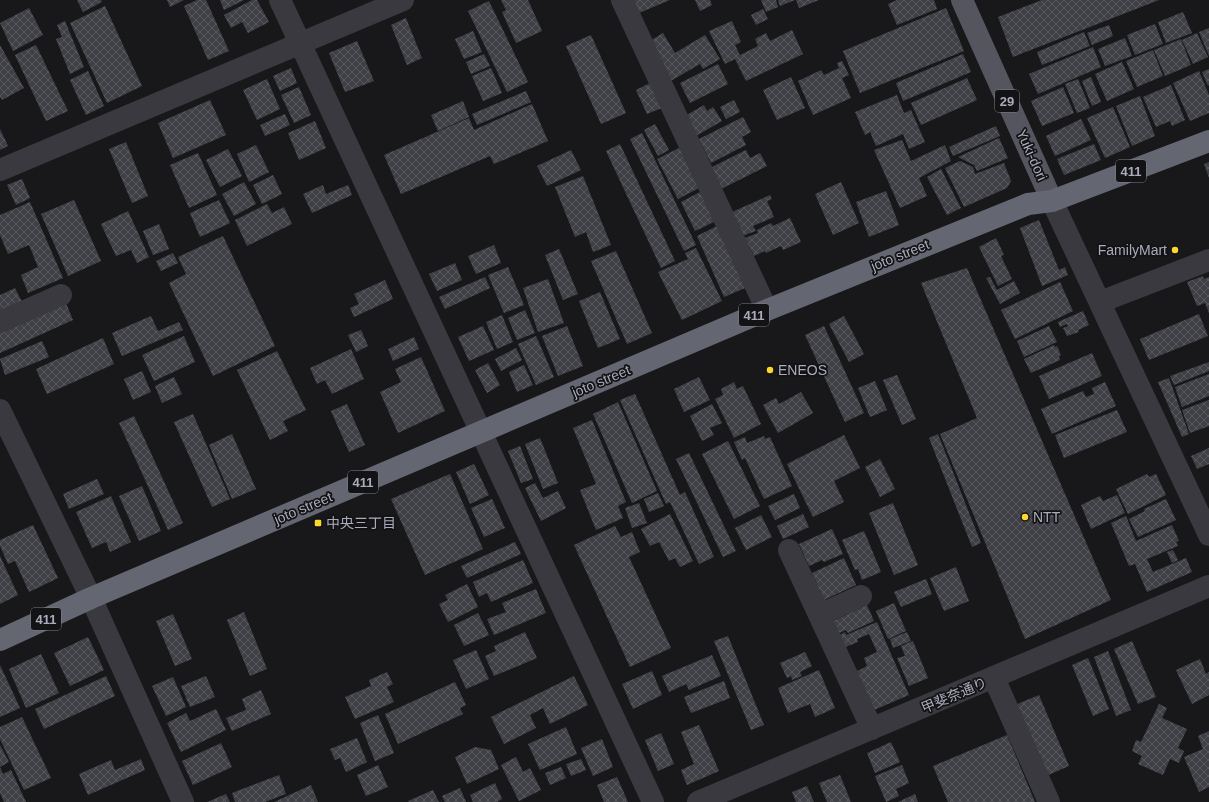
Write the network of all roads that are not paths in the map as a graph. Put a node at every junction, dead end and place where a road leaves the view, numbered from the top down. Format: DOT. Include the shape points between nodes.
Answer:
graph roads {
  1 [pos="280,0"];
  2 [pos="403,0"];
  3 [pos="622,0"];
  4 [pos="962,0"];
  5 [pos="301,43"];
  6 [pos="1209,141"];
  7 [pos="0,170"];
  8 [pos="1052,201"];
  9 [pos="1209,260"];
  10 [pos="61,295"];
  11 [pos="1100,302"];
  12 [pos="767,310"];
  13 [pos="0,322"];
  14 [pos="0,410"];
  15 [pos="482,432"];
  16 [pos="1209,534"];
  17 [pos="789,550"];
  18 [pos="1209,586"];
  19 [pos="861,596"];
  20 [pos="91,598"];
  21 [pos="819,615"];
  22 [pos="0,640"];
  23 [pos="994,678"];
  24 [pos="872,729"];
  25 [pos="183,802"];
  26 [pos="653,802"];
  27 [pos="698,802"];
  28 [pos="1049,802"];
  1 -- 5 [label="street"];
  2 -- 5 [label="street"];
  3 -- 12 [label="street"];
  4 -- 8 [label="main road, Yuki-dori / 29"];
  5 -- 7 [label="street"];
  5 -- 15 [label="street"];
  6 -- 8 [label="highway, joto street / 411"];
  8 -- 11 [label="street"];
  8 -- 12 [label="highway, joto street / 411" via="1023,206"];
  9 -- 11 [label="street"];
  10 -- 13 [label="street"];
  11 -- 16 [label="street"];
  12 -- 15 [label="highway, joto street / 411"];
  14 -- 20 [label="street"];
  15 -- 20 [label="highway, joto street / 411"];
  15 -- 26 [label="street"];
  17 -- 21 [label="street"];
  18 -- 23 [label="street, 甲斐奈通り"];
  19 -- 21 [label="street"];
  20 -- 22 [label="highway, joto street / 411"];
  20 -- 25 [label="street"];
  21 -- 24 [label="street"];
  23 -- 24 [label="street, 甲斐奈通り"];
  23 -- 28 [label="street"];
  24 -- 27 [label="street, 甲斐奈通り"];
}
